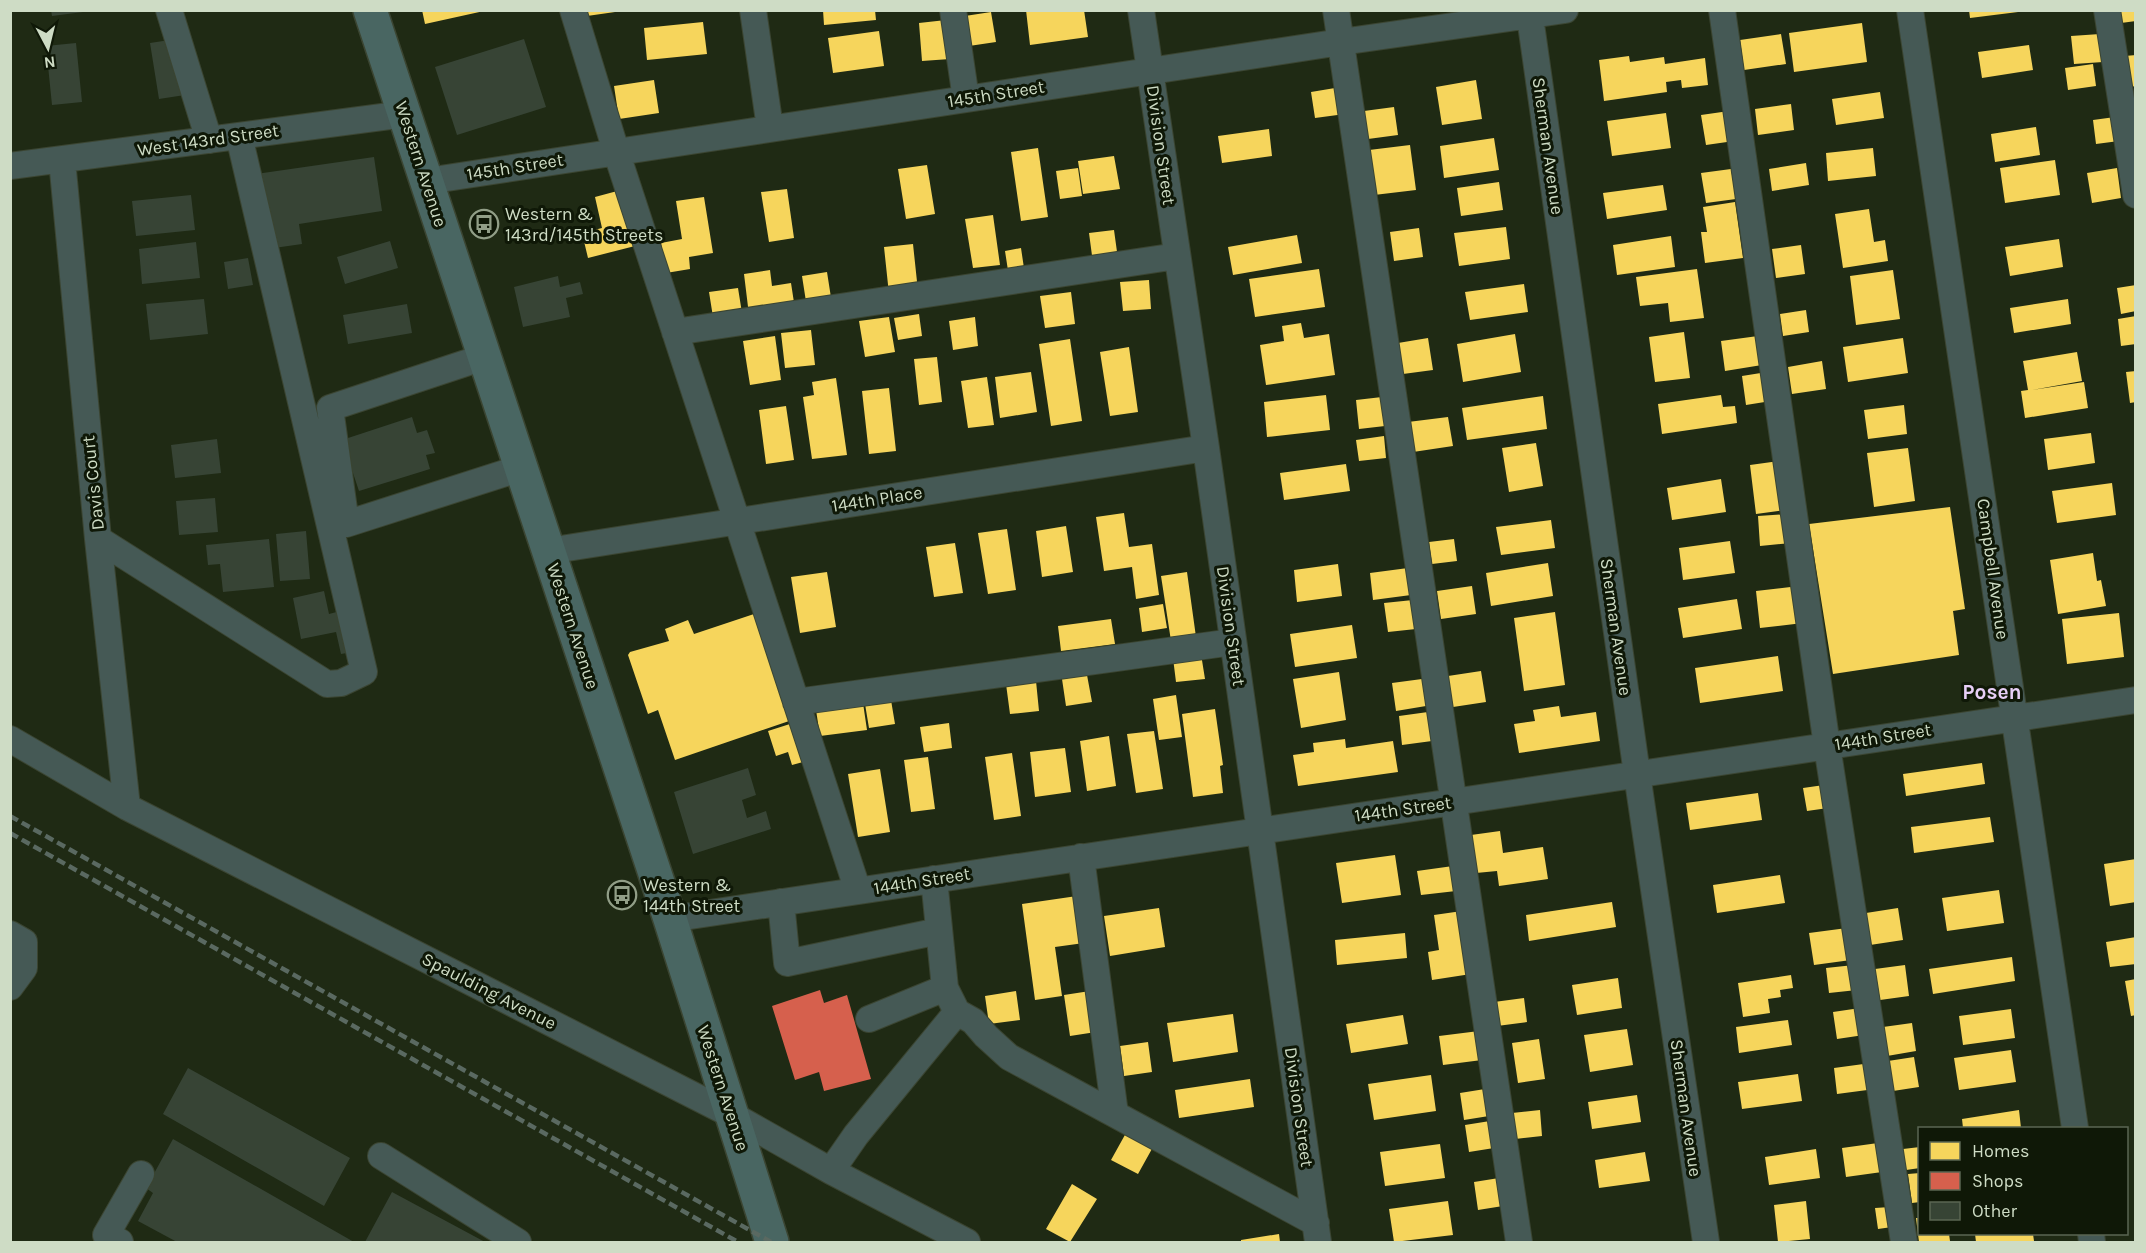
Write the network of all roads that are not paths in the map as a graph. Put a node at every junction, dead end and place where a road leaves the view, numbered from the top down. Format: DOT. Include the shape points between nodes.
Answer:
graph roads {
  1 [pos="169,10"];
  2 [pos="370,10"];
  3 [pos="573,10"];
  4 [pos="753,10"];
  5 [pos="952,10"];
  6 [pos="1141,10"];
  7 [pos="1336,10"];
  8 [pos="1565,10"];
  9 [pos="1722,10"];
  10 [pos="1910,10"];
  11 [pos="2107,10"];
  12 [pos="1530,13"];
  13 [pos="1341,42"];
  14 [pos="1150,71"];
  15 [pos="966,99"];
  16 [pos="405,114"];
  17 [pos="770,128"];
  18 [pos="239,136"];
  19 [pos="209,140"];
  20 [pos="616,151"];
  21 [pos="62,160"];
  22 [pos="10,166"];
  23 [pos="427,181"];
  24 [pos="2136,195"];
  25 [pos="1177,256"];
  26 [pos="675,332"];
  27 [pos="484,357"];
  28 [pos="1206,448"];
  29 [pos="521,468"];
  30 [pos="736,521"];
  31 [pos="98,539"];
  32 [pos="548,551"];
  33 [pos="1233,642"];
  34 [pos="2136,700"];
  35 [pos="796,702"];
  36 [pos="2014,718"];
  37 [pos="10,739"];
  38 [pos="1827,746"];
  39 [pos="1637,774"];
  40 [pos="1454,802"];
  41 [pos="127,807"];
  42 [pos="1261,831"];
  43 [pos="1081,857"];
  44 [pos="934,879"];
  45 [pos="858,891"];
  46 [pos="781,902"];
  47 [pos="670,919"];
  48 [pos="939,931"];
  49 [pos="10,934"];
  50 [pos="10,987"];
  51 [pos="945,988"];
  52 [pos="957,1012"];
  53 [pos="869,1019"];
  54 [pos="1115,1114"];
  55 [pos="732,1115"];
  56 [pos="2075,1127"];
  57 [pos="381,1156"];
  58 [pos="831,1171"];
  59 [pos="141,1174"];
  60 [pos="1317,1233"];
  61 [pos="120,1242"];
  62 [pos="518,1242"];
  63 [pos="772,1242"];
  64 [pos="968,1242"];
  65 [pos="1519,1242"];
  66 [pos="1706,1242"];
  67 [pos="1904,1242"];
  1 -- 19 [label="street"];
  2 -- 16 [label="main road, Western Avenue"];
  3 -- 20 [label="street"];
  4 -- 17 [label="street"];
  5 -- 15 [label="street"];
  6 -- 14 [label="street, Division Street"];
  7 -- 13 [label="street"];
  8 -- 12 [label="street, 145th Street"];
  9 -- 38 [label="street"];
  10 -- 36 [label="street, Campbell Avenue"];
  11 -- 24 [label="street"];
  12 -- 13 [label="street, 145th Street"];
  12 -- 39 [label="street, Sherman Avenue"];
  13 -- 14 [label="street, 145th Street"];
  13 -- 40 [label="street"];
  14 -- 15 [label="street, 145th Street"];
  14 -- 25 [label="street, Division Street"];
  15 -- 17 [label="street, 145th Street"];
  16 -- 18 [label="street, West 143rd Street"];
  16 -- 23 [label="main road, Western Avenue"];
  17 -- 20 [label="street, 145th Street"];
  18 -- 19 [label="street, West 143rd Street"];
  18 -- 31 [label="street" via="364,672 341,683 327,684"];
  19 -- 21 [label="street, West 143rd Street"];
  20 -- 23 [label="street, 145th Street"];
  20 -- 26 [label="street"];
  21 -- 22 [label="street, West 143rd Street"];
  21 -- 31 [label="street, Davis Court"];
  23 -- 27 [label="main road, Western Avenue"];
  25 -- 26 [label="street"];
  25 -- 28 [label="street, Division Street"];
  26 -- 30 [label="street"];
  27 -- 29 [label="main road, Western Avenue"];
  27 -- 29 [label="street" via="330,408 346,524"];
  28 -- 30 [label="street, 144th Place"];
  28 -- 33 [label="street, Division Street"];
  29 -- 32 [label="main road, Western Avenue"];
  30 -- 32 [label="street, 144th Place"];
  30 -- 35 [label="street"];
  31 -- 41 [label="street, Davis Court"];
  32 -- 47 [label="main road, Western Avenue"];
  33 -- 35 [label="street"];
  33 -- 42 [label="street, Division Street"];
  34 -- 36 [label="street, 144th Street"];
  35 -- 45 [label="street"];
  36 -- 38 [label="street, 144th Street"];
  36 -- 56 [label="street, Campbell Avenue"];
  37 -- 41 [label="street, Spaulding Avenue"];
  38 -- 39 [label="street, 144th Street"];
  38 -- 67 [label="street"];
  39 -- 40 [label="street, 144th Street"];
  39 -- 66 [label="street, Sherman Avenue"];
  40 -- 42 [label="street, 144th Street"];
  40 -- 65 [label="street"];
  41 -- 55 [label="street, Spaulding Avenue"];
  42 -- 43 [label="street, 144th Street"];
  42 -- 60 [label="street, Division Street"];
  43 -- 44 [label="street, 144th Street"];
  43 -- 54 [label="street"];
  44 -- 45 [label="street, 144th Street"];
  44 -- 48 [label="street"];
  45 -- 46 [label="street, 144th Street"];
  46 -- 47 [label="street, 144th Street"];
  46 -- 48 [label="street" via="787,963"];
  47 -- 55 [label="main road, Western Avenue"];
  48 -- 51 [label="street"];
  49 -- 50 [label="street" via="24,942 24,968"];
  51 -- 52 [label="street"];
  51 -- 53 [label="street"];
  52 -- 54 [label="street" via="973,1021 1009,1056"];
  52 -- 58 [label="street"];
  54 -- 60 [label="street"];
  55 -- 58 [label="street, Spaulding Avenue"];
  55 -- 63 [label="main road, Western Avenue"];
  57 -- 62 [label="street"];
  58 -- 64 [label="street, Spaulding Avenue"];
  59 -- 61 [label="street" via="106,1235"];
}
